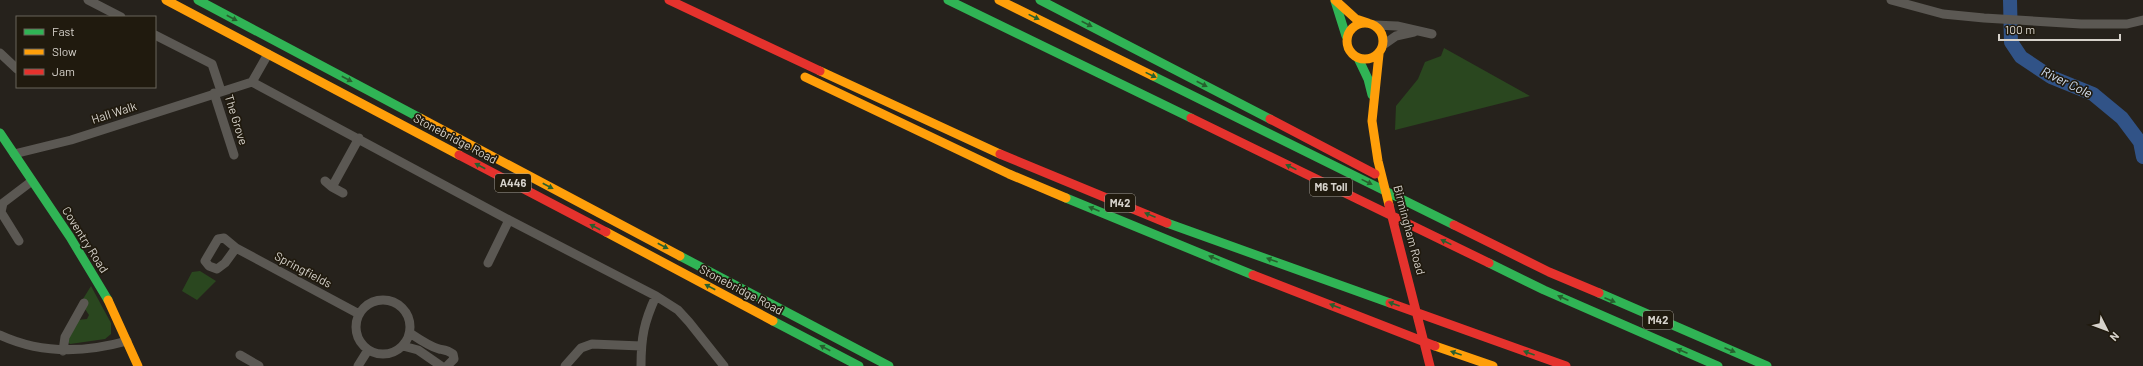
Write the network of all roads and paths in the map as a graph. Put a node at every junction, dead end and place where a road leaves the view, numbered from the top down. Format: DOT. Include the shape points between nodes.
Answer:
graph roads {
  1 [pos="88,0"];
  2 [pos="166,0"];
  3 [pos="198,0"];
  4 [pos="669,0"];
  5 [pos="948,0"];
  6 [pos="999,0"];
  7 [pos="1040,0"];
  8 [pos="1335,0"];
  9 [pos="1891,0"];
  10 [pos="687,10"];
  11 [pos="119,16"];
  12 [pos="2143,20"];
  13 [pos="1371,24"];
  14 [pos="1418,32"];
  15 [pos="1432,34"];
  16 [pos="156,36"];
  17 [pos="1346,36"];
  18 [pos="738,43"];
  19 [pos="1384,45"];
  20 [pos="0,53"];
  21 [pos="268,54"];
  22 [pos="1379,54"];
  23 [pos="1358,58"];
  24 [pos="16,68"];
  25 [pos="794,72"];
  26 [pos="252,82"];
  27 [pos="218,92"];
  28 [pos="1373,99"];
  29 [pos="0,134"];
  30 [pos="359,138"];
  31 [pos="14,154"];
  32 [pos="234,155"];
  33 [pos="32,181"];
  34 [pos="343,193"];
  35 [pos="509,220"];
  36 [pos="19,241"];
  37 [pos="236,248"];
  38 [pos="488,263"];
  39 [pos="1549,272"];
  40 [pos="656,296"];
  41 [pos="84,303"];
  42 [pos="359,314"];
  43 [pos="410,333"];
  44 [pos="0,335"];
  45 [pos="126,341"];
  46 [pos="403,346"];
  47 [pos="641,346"];
  48 [pos="368,350"];
  49 [pos="63,351"];
  50 [pos="240,355"];
  51 [pos="138,366"];
  52 [pos="258,366"];
  53 [pos="358,366"];
  54 [pos="441,366"];
  55 [pos="447,366"];
  56 [pos="565,366"];
  57 [pos="641,366"];
  58 [pos="724,366"];
  59 [pos="859,366"];
  60 [pos="890,366"];
  61 [pos="1430,366"];
  62 [pos="1493,366"];
  63 [pos="1566,366"];
  64 [pos="1718,366"];
  65 [pos="1767,366"];
  1 -- 11 [label="street"];
  2 -- 21 [label="main road, Stonebridge Road / A446"];
  3 -- 60 [label="main road, Stonebridge Road / A446, one-way"];
  4 -- 10 [label="main road, M42"];
  64 -- 5 [label="main road, M6 Toll, one-way" via="1544,290"];
  6 -- 39 [label="main road, M6 Toll, one-way"];
  7 -- 39 [label="main road, M42, one-way" via="1341,155"];
  8 -- 13 [label="main road" via="1356,19"];
  8 -- 17 [label="main road"];
  9 -- 12 [label="street" via="1943,14 1984,18 2081,24 2127,24"];
  10 -- 18 [label="main road, M42"];
  63 -- 10 [label="main road, M42, one-way" via="1178,227 984,147"];
  13 -- 14 [label="street" via="1397,26"];
  13 -- 17 [label="main road" via="1355,26"];
  13 -- 19 [label="main road" via="1381,34"];
  14 -- 15 [label="street"];
  14 -- 19 [label="street" via="1396,36"];
  16 -- 27 [label="street" via="212,64"];
  17 -- 23 [label="main road" via="1347,46"];
  19 -- 22 [label="main road"];
  20 -- 24 [label="street"];
  21 -- 26 [label="street"];
  59 -- 21 [label="main road, Stonebridge Road / A446, one-way"];
  22 -- 23 [label="main road"];
  22 -- 28 [label="main road, Birmingham Road"];
  23 -- 28 [label="main road, Birmingham Road" via="1368,79"];
  62 -- 25 [label="main road, M42, one-way" via="1437,347 1236,268 1009,174"];
  26 -- 27 [label="street, Hall Walk"];
  26 -- 30 [label="street"];
  27 -- 31 [label="street, Hall Walk" via="71,140"];
  27 -- 32 [label="street, The Grove"];
  28 -- 61 [label="main road, Birmingham Road" via="1372,121 1378,161"];
  29 -- 31 [label="main road, Coventry Road"];
  30 -- 34 [label="street" via="328,184"];
  30 -- 35 [label="street"];
  31 -- 33 [label="main road, Coventry Road"];
  33 -- 36 [label="street" via="3,203 1,212"];
  33 -- 45 [label="main road, Coventry Road" via="110,303"];
  35 -- 38 [label="street"];
  35 -- 40 [label="street"];
  37 -- 42 [label="street, Springfields"];
  39 -- 65 [label="main road, M42, one-way"];
  40 -- 47 [label="street" via="645,321"];
  40 -- 58 [label="street" via="678,310"];
  41 -- 49 [label="street" via="65,337"];
  42 -- 43 [label="street" via="377,300 393,301 405,311 411,325"];
  42 -- 48 [label="street" via="356,322 358,338"];
  43 -- 46 [label="street"];
  43 -- 55 [label="street" via="453,354 454,359"];
  44 -- 49 [label="street" via="13,341"];
  45 -- 49 [label="street"];
  45 -- 51 [label="main road, Coventry Road"];
  46 -- 48 [label="street" via="393,353 380,355"];
  46 -- 54 [label="street" via="418,350"];
  47 -- 56 [label="street" via="592,344 581,348"];
  47 -- 57 [label="street"];
  48 -- 53 [label="street"];
  50 -- 52 [label="street"];
}
